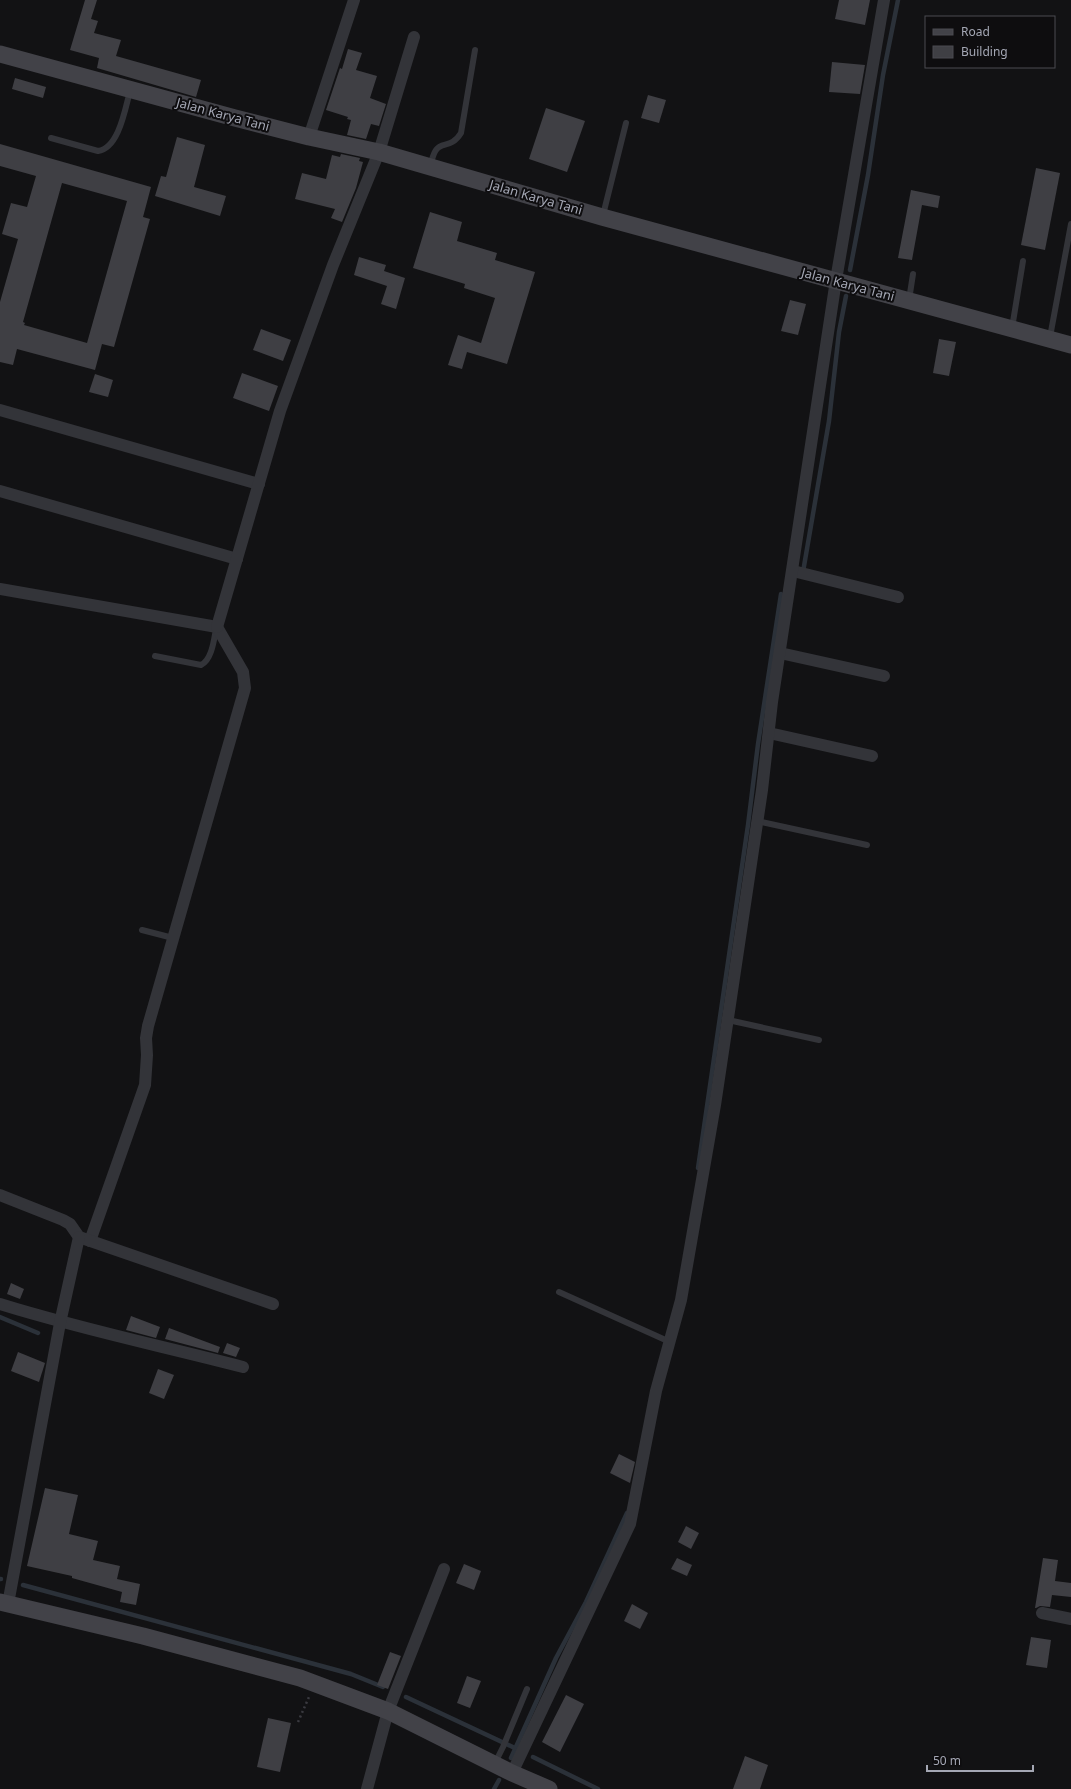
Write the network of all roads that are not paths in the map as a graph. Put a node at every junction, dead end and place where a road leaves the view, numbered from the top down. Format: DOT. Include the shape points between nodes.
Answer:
graph roads {
  1 [pos="354,0"];
  2 [pos="884,0"];
  3 [pos="414,37"];
  4 [pos="475,50"];
  5 [pos="0,54"];
  6 [pos="131,90"];
  7 [pos="626,123"];
  8 [pos="309,137"];
  9 [pos="51,138"];
  10 [pos="379,152"];
  11 [pos="430,167"];
  12 [pos="602,216"];
  13 [pos="1071,224"];
  14 [pos="1023,261"];
  15 [pos="913,274"];
  16 [pos="836,280"];
  17 [pos="909,300"];
  18 [pos="1012,328"];
  19 [pos="1050,339"];
  20 [pos="1071,345"];
  21 [pos="0,410"];
  22 [pos="259,484"];
  23 [pos="0,492"];
  24 [pos="237,559"];
  25 [pos="792,571"];
  26 [pos="0,589"];
  27 [pos="898,597"];
  28 [pos="217,627"];
  29 [pos="780,652"];
  30 [pos="155,656"];
  31 [pos="884,676"];
  32 [pos="769,733"];
  33 [pos="872,756"];
  34 [pos="757,821"];
  35 [pos="867,845"];
  36 [pos="142,930"];
  37 [pos="173,938"];
  38 [pos="728,1020"];
  39 [pos="819,1040"];
  40 [pos="0,1195"];
  41 [pos="85,1239"];
  42 [pos="559,1292"];
  43 [pos="0,1304"];
  44 [pos="273,1304"];
  45 [pos="60,1323"];
  46 [pos="670,1342"];
  47 [pos="243,1367"];
  48 [pos="444,1569"];
  49 [pos="4,1603"];
  50 [pos="1042,1613"];
  51 [pos="1071,1619"];
  52 [pos="527,1689"];
  53 [pos="388,1711"];
  54 [pos="494,1764"];
  55 [pos="512,1773"];
  56 [pos="367,1789"];
  57 [pos="549,1789"];
  1 -- 8 [label="street"];
  2 -- 16 [label="street"];
  3 -- 10 [label="street"];
  4 -- 11 [label="lane" via="461,133 451,144 440,146 436,150"];
  5 -- 6 [label="street, Jalan Karya Tani"];
  6 -- 8 [label="street, Jalan Karya Tani"];
  6 -- 9 [label="lane" via="115,137 108,147 98,151"];
  7 -- 12 [label="lane"];
  8 -- 10 [label="street, Jalan Karya Tani"];
  10 -- 11 [label="street, Jalan Karya Tani"];
  10 -- 22 [label="street" via="330,272 280,411"];
  11 -- 12 [label="street, Jalan Karya Tani"];
  12 -- 16 [label="street, Jalan Karya Tani"];
  13 -- 19 [label="lane"];
  14 -- 18 [label="lane"];
  15 -- 17 [label="lane"];
  16 -- 17 [label="street, Jalan Karya Tani"];
  16 -- 25 [label="street"];
  17 -- 18 [label="street, Jalan Karya Tani"];
  18 -- 19 [label="street, Jalan Karya Tani"];
  19 -- 20 [label="street, Jalan Karya Tani"];
  21 -- 22 [label="street"];
  22 -- 24 [label="street"];
  23 -- 24 [label="street"];
  24 -- 28 [label="street"];
  25 -- 27 [label="street"];
  25 -- 29 [label="street"];
  26 -- 28 [label="street"];
  28 -- 30 [label="lane" via="209,656 201,665"];
  28 -- 37 [label="street" via="243,672 245,688"];
  29 -- 31 [label="street"];
  29 -- 32 [label="street"];
  32 -- 33 [label="street"];
  32 -- 34 [label="street"];
  34 -- 35 [label="lane"];
  34 -- 38 [label="street"];
  36 -- 37 [label="lane"];
  37 -- 41 [label="street" via="147,1032 145,1085"];
  38 -- 39 [label="lane"];
  38 -- 46 [label="street" via="681,1300"];
  40 -- 41 [label="street" via="63,1220"];
  41 -- 44 [label="street"];
  41 -- 45 [label="street"];
  42 -- 46 [label="lane"];
  43 -- 45 [label="street"];
  45 -- 47 [label="street"];
  45 -- 49 [label="street"];
  46 -- 55 [label="street" via="656,1392 630,1524"];
  48 -- 53 [label="street"];
  49 -- 53 [label="street" via="143,1636 315,1684"];
  50 -- 51 [label="street"];
  52 -- 54 [label="lane"];
  53 -- 54 [label="street"];
  53 -- 56 [label="street"];
  54 -- 55 [label="street"];
  55 -- 57 [label="street"];
}
